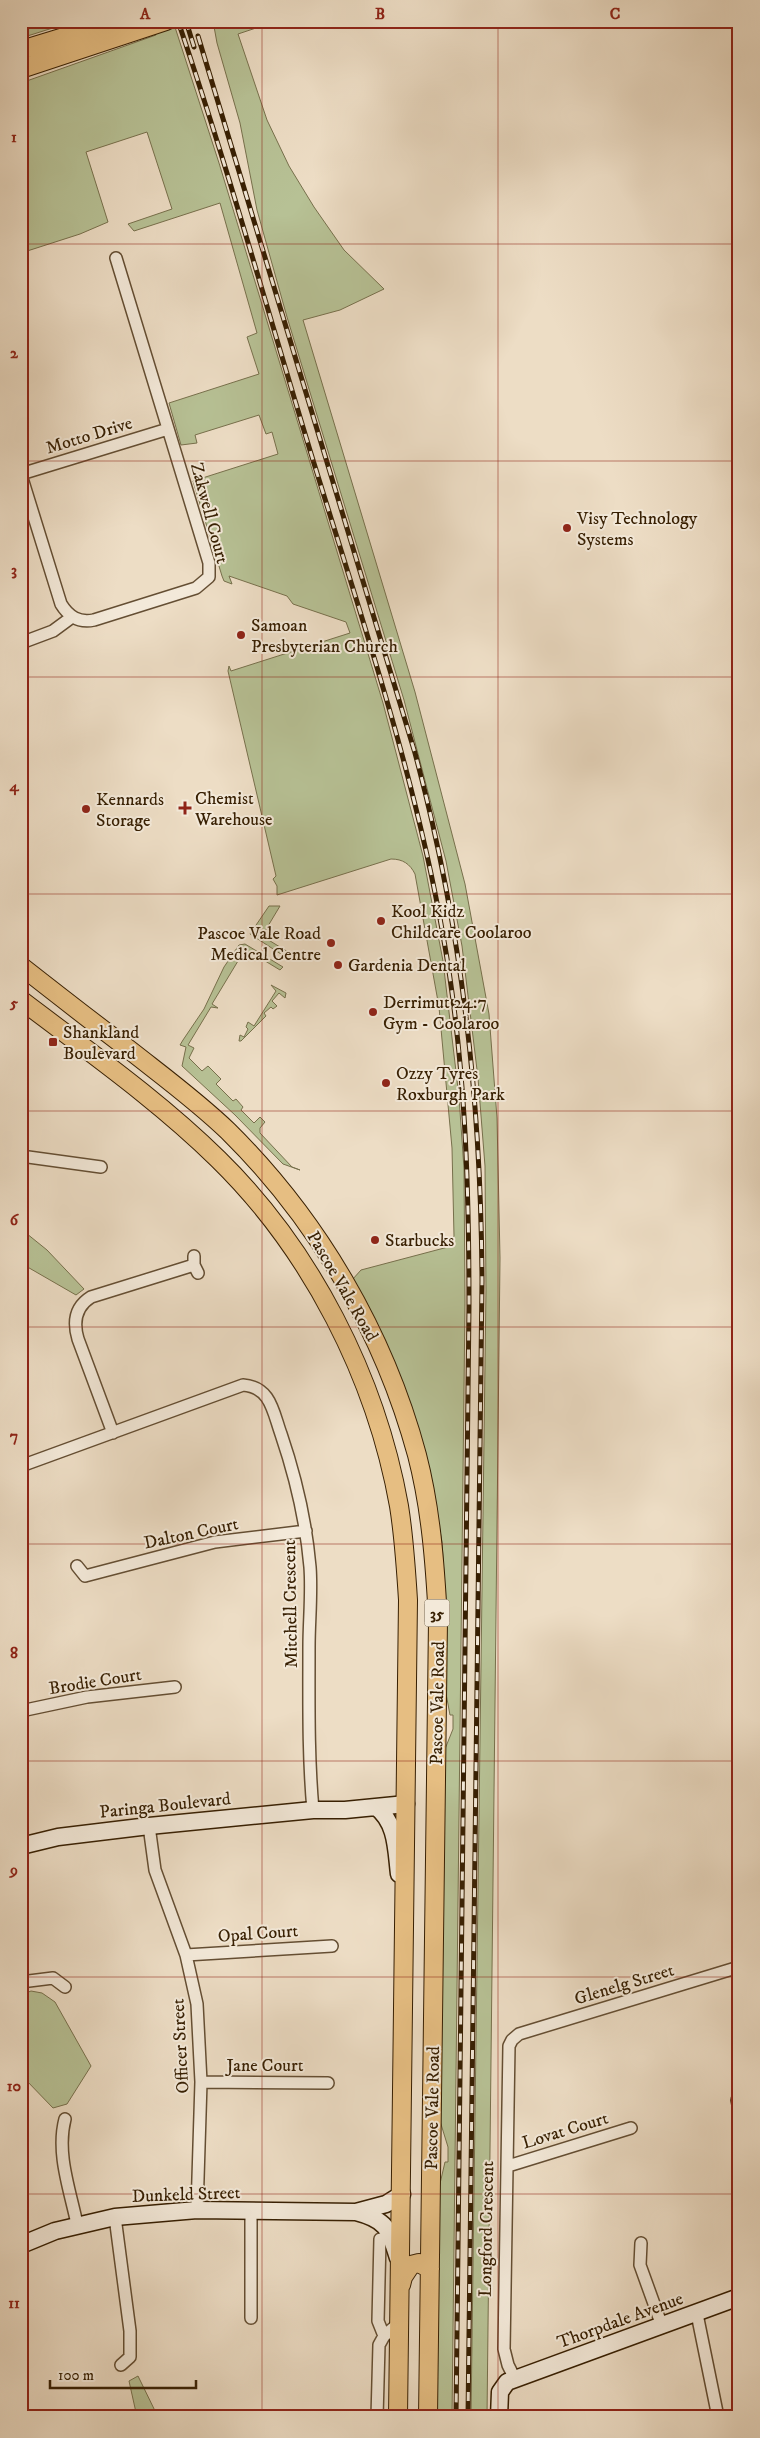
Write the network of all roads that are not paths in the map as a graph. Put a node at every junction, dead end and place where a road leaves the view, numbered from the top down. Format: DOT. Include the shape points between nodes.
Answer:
graph roads {
  1 [pos="116,21"];
  2 [pos="160,23"];
  3 [pos="21,50"];
  4 [pos="21,69"];
  5 [pos="116,258"];
  6 [pos="168,428"];
  7 [pos="21,474"];
  8 [pos="72,617"];
  9 [pos="21,643"];
  10 [pos="21,966"];
  11 [pos="21,1000"];
  12 [pos="144,1061"];
  13 [pos="128,1082"];
  14 [pos="21,1156"];
  15 [pos="102,1169"];
  16 [pos="195,1265"];
  17 [pos="113,1432"];
  18 [pos="21,1466"];
  19 [pos="306,1531"];
  20 [pos="77,1566"];
  21 [pos="178,1687"];
  22 [pos="21,1711"];
  23 [pos="435,1798"];
  24 [pos="406,1800"];
  25 [pos="376,1807"];
  26 [pos="313,1810"];
  27 [pos="149,1826"];
  28 [pos="21,1846"];
  29 [pos="405,1891"];
  30 [pos="332,1946"];
  31 [pos="186,1955"];
  32 [pos="739,1968"];
  33 [pos="21,1982"];
  34 [pos="65,1987"];
  35 [pos="519,2034"];
  36 [pos="201,2082"];
  37 [pos="328,2083"];
  38 [pos="739,2100"];
  39 [pos="739,2109"];
  40 [pos="65,2119"];
  41 [pos="631,2128"];
  42 [pos="508,2166"];
  43 [pos="402,2194"];
  44 [pos="197,2210"];
  45 [pos="251,2212"];
  46 [pos="356,2212"];
  47 [pos="115,2217"];
  48 [pos="77,2224"];
  49 [pos="380,2239"];
  50 [pos="641,2243"];
  51 [pos="21,2245"];
  52 [pos="400,2264"];
  53 [pos="430,2269"];
  54 [pos="399,2293"];
  55 [pos="739,2297"];
  56 [pos="697,2314"];
  57 [pos="251,2318"];
  58 [pos="399,2323"];
  59 [pos="662,2326"];
  60 [pos="384,2336"];
  61 [pos="121,2365"];
  62 [pos="515,2379"];
  63 [pos="377,2417"];
  64 [pos="398,2417"];
  65 [pos="428,2417"];
  66 [pos="499,2417"];
  67 [pos="718,2417"];
  1 -- 3 [label="main road"];
  2 -- 4 [label="main road"];
  5 -- 6 [label="street, Zakwell Court"];
  6 -- 7 [label="street, Motto Drive"];
  6 -- 8 [label="street, Zakwell Court" via="209,563 209,577 196,588 94,620"];
  7 -- 8 [label="street" via="61,604"];
  8 -- 9 [label="street" via="53,631"];
  10 -- 12 [label="main road, Pascoe Vale Road / 35"];
  11 -- 13 [label="main road, Pascoe Vale Road / 35"];
  12 -- 13 [label="main road"];
  12 -- 23 [label="main road, Pascoe Vale Road / 35" via="228,1131 277,1184 308,1224 356,1301 391,1378 417,1455 431,1528 438,1620"];
  13 -- 24 [label="main road, Pascoe Vale Road / 35" via="219,1160 272,1221 320,1292 362,1380 389,1462 402,1532 408,1608"];
  14 -- 15 [label="street"];
  16 -- 17 [label="street" via="91,1297 76,1315 78,1339"];
  17 -- 18 [label="street, Mitchell Crescent"];
  17 -- 19 [label="street, Mitchell Crescent" via="230,1389 255,1386 264,1393 272,1407 299,1491"];
  19 -- 20 [label="street, Dalton Court" via="215,1542 83,1581"];
  19 -- 26 [label="street, Mitchell Crescent" via="310,1570 308,1748"];
  21 -- 22 [label="street, Brodie Court" via="95,1696"];
  23 -- 24 [label="main road"];
  23 -- 53 [label="main road, Pascoe Vale Road / 35"];
  24 -- 25 [label="street, Paringa Boulevard"];
  24 -- 26 [label="street, Paringa Boulevard" via="344,1800"];
  24 -- 29 [label="main road, Pascoe Vale Road / 35"];
  25 -- 26 [label="street, Paringa Boulevard"];
  25 -- 29 [label="street" via="388,1819 394,1835 400,1888"];
  26 -- 27 [label="street, Paringa Boulevard"];
  27 -- 28 [label="street, Paringa Boulevard" via="58,1837"];
  27 -- 31 [label="street, Officer Street" via="155,1870"];
  29 -- 43 [label="main road, Pascoe Vale Road / 35"];
  30 -- 31 [label="street, Opal Court"];
  31 -- 36 [label="street, Officer Street" via="197,2004"];
  32 -- 35 [label="street, Glenelg Street"];
  33 -- 34 [label="street" via="53,1978"];
  35 -- 42 [label="street, Longford Crescent" via="509,2046"];
  36 -- 37 [label="street, Jane Court"];
  36 -- 44 [label="street, Officer Street"];
  38 -- 39 [label="street"];
  40 -- 48 [label="street" via="61,2133 62,2153"];
  41 -- 42 [label="street, Lovat Court"];
  42 -- 62 [label="street, Longford Crescent" via="504,2349"];
  43 -- 46 [label="street, Dunkeld Street" via="386,2204"];
  43 -- 52 [label="main road, Pascoe Vale Road / 35"];
  44 -- 45 [label="street, Dunkeld Street"];
  44 -- 47 [label="street, Dunkeld Street"];
  45 -- 46 [label="street, Dunkeld Street"];
  45 -- 57 [label="street"];
  46 -- 52 [label="street, Dunkeld Street" via="372,2216 385,2225"];
  47 -- 48 [label="street, Dunkeld Street"];
  47 -- 61 [label="street" via="130,2331 130,2357"];
  48 -- 51 [label="street, Dunkeld Street"];
  49 -- 60 [label="street" via="378,2321"];
  50 -- 59 [label="street" via="640,2265"];
  52 -- 54 [label="main road, Pascoe Vale Road / 35"];
  53 -- 54 [label="main road" via="422,2264 411,2264"];
  53 -- 65 [label="main road, Pascoe Vale Road / 35"];
  54 -- 58 [label="main road, Pascoe Vale Road / 35"];
  55 -- 56 [label="street, Thorpdale Avenue"];
  56 -- 59 [label="street, Thorpdale Avenue"];
  56 -- 67 [label="street"];
  58 -- 60 [label="street"];
  58 -- 64 [label="main road, Pascoe Vale Road / 35"];
  59 -- 62 [label="street, Thorpdale Avenue"];
  60 -- 63 [label="street" via="378,2352"];
  62 -- 66 [label="street" via="504,2384 500,2392"];
}
